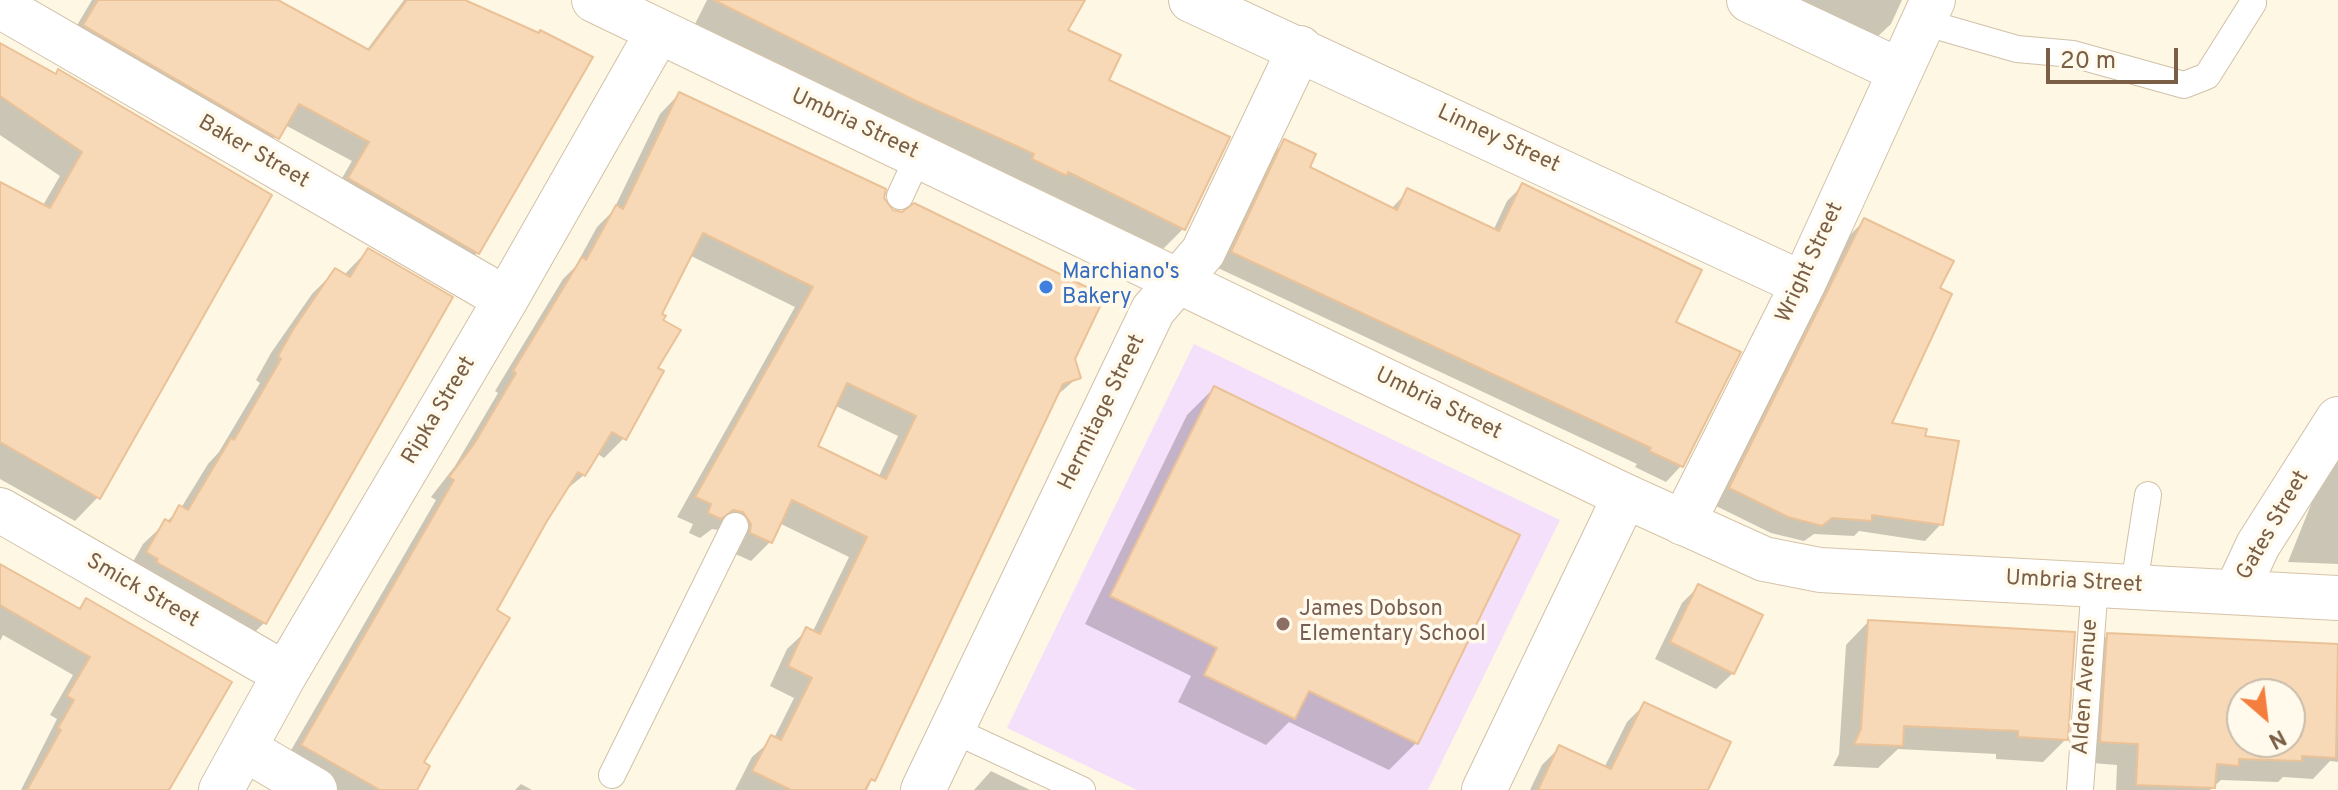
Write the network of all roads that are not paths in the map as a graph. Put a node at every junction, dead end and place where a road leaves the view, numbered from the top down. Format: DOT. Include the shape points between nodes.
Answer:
graph roads {
  1 [pos="594,0"];
  2 [pos="1191,0"];
  3 [pos="1749,0"];
  4 [pos="2253,3"];
  5 [pos="0,6"];
  6 [pos="1928,11"];
  7 [pos="658,32"];
  8 [pos="1300,48"];
  9 [pos="1900,71"];
  10 [pos="919,155"];
  11 [pos="900,196"];
  12 [pos="1179,280"];
  13 [pos="1803,284"];
  14 [pos="506,299"];
  15 [pos="2338,419"];
  16 [pos="2148,495"];
  17 [pos="1625,496"];
  18 [pos="0,510"];
  19 [pos="1683,523"];
  20 [pos="735,526"];
  21 [pos="2114,584"];
  22 [pos="2236,592"];
  23 [pos="2338,598"];
  24 [pos="285,674"];
  25 [pos="951,729"];
  26 [pos="245,749"];
  27 [pos="612,775"];
  28 [pos="221,790"];
  29 [pos="315,790"];
  30 [pos="923,790"];
  31 [pos="1082,790"];
  32 [pos="1484,790"];
  33 [pos="2080,790"];
  1 -- 7 [label="street, Umbria Street"];
  2 -- 8 [label="street, Linney Street"];
  3 -- 9 [label="street"];
  4 -- 6 [label="lane" via="2207,76 2184,85 2073,54 2017,49"];
  5 -- 14 [label="street, Baker Street"];
  6 -- 9 [label="street, Wright Street"];
  7 -- 10 [label="street, Umbria Street"];
  7 -- 14 [label="street, Ripka Street"];
  8 -- 12 [label="street, Hermitage Street" via="1203,252"];
  8 -- 13 [label="street, Linney Street"];
  9 -- 13 [label="street, Wright Street"];
  10 -- 11 [label="lane"];
  10 -- 12 [label="street, Umbria Street"];
  12 -- 17 [label="street, Umbria Street"];
  12 -- 25 [label="street, Hermitage Street" via="1153,310"];
  13 -- 19 [label="street, Wright Street"];
  14 -- 24 [label="street, Ripka Street"];
  15 -- 22 [label="street, Gates Street" via="2258,545"];
  16 -- 21 [label="lane, Alden Avenue"];
  17 -- 19 [label="street, Umbria Street"];
  17 -- 32 [label="street"];
  18 -- 24 [label="street, Smick Street"];
  19 -- 21 [label="street, Umbria Street" via="1791,567"];
  20 -- 27 [label="lane"];
  21 -- 22 [label="street, Umbria Street"];
  21 -- 33 [label="lane, Alden Avenue"];
  22 -- 23 [label="street, Umbria Street"];
  24 -- 26 [label="street, Ripka Street"];
  25 -- 30 [label="street, Hermitage Street"];
  25 -- 31 [label="lane"];
  26 -- 28 [label="street, Ripka Street"];
  26 -- 29 [label="street"];
}
